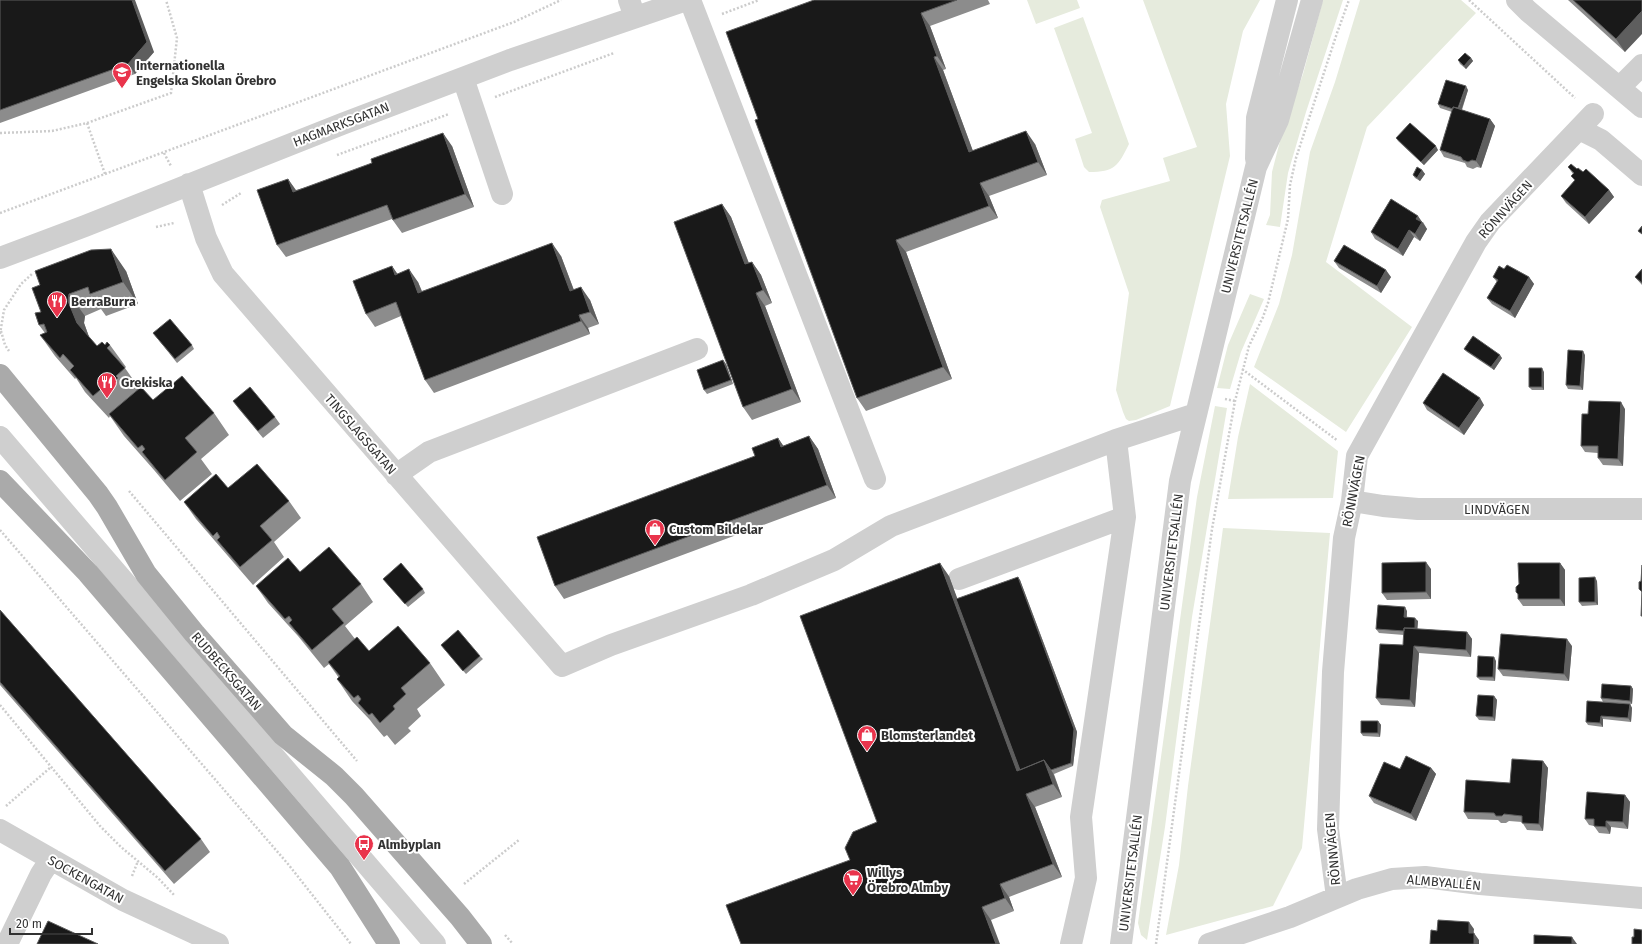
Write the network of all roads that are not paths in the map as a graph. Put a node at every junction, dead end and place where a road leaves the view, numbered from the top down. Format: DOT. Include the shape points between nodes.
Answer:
graph roads {
  1 [pos="686,0"];
  2 [pos="690,0"];
  3 [pos="1287,0"];
  4 [pos="1312,0"];
  5 [pos="1517,0"];
  6 [pos="632,8"];
  7 [pos="1642,65"];
  8 [pos="463,78"];
  9 [pos="1620,87"];
  10 [pos="1642,107"];
  11 [pos="1256,166"];
  12 [pos="1642,175"];
  13 [pos="189,184"];
  14 [pos="502,194"];
  15 [pos="0,258"];
  16 [pos="697,349"];
  17 [pos="0,375"];
  18 [pos="1196,414"];
  19 [pos="0,437"];
  20 [pos="1116,440"];
  21 [pos="396,475"];
  22 [pos="875,479"];
  23 [pos="0,481"];
  24 [pos="1352,501"];
  25 [pos="1642,510"];
  26 [pos="1125,517"];
  27 [pos="959,579"];
  28 [pos="0,830"];
  29 [pos="52,859"];
  30 [pos="1337,897"];
  31 [pos="1642,898"];
  32 [pos="8,944"];
  33 [pos="218,944"];
  34 [pos="389,944"];
  35 [pos="435,944"];
  36 [pos="482,944"];
  37 [pos="1071,944"];
  38 [pos="1121,944"];
  39 [pos="1209,944"];
  1 -- 6 [label="street, HAGMARKSGATAN"];
  2 -- 22 [label="street"];
  3 -- 11 [label="street, UNIVERSITETSALLÉN" via="1257,118"];
  4 -- 11 [label="street, UNIVERSITETSALLÉN" via="1278,120"];
  5 -- 9 [label="street"];
  6 -- 8 [label="street, HAGMARKSGATAN"];
  7 -- 9 [label="street"];
  8 -- 13 [label="street, HAGMARKSGATAN"];
  8 -- 14 [label="street"];
  9 -- 10 [label="street"];
  11 -- 18 [label="street, UNIVERSITETSALLÉN"];
  12 -- 24 [label="street, RÖNNVÄGEN" via="1601,140 1586,122 1490,222 1476,242 1357,456"];
  13 -- 15 [label="street, HAGMARKSGATAN"];
  13 -- 21 [label="street, TINGSLAGSGATAN" via="206,238 223,274"];
  16 -- 21 [label="street" via="429,452"];
  17 -- 36 [label="main road, RUDBECKSGATAN" via="98,494 146,574 194,633 283,735 334,776 354,796"];
  18 -- 20 [label="street"];
  18 -- 38 [label="street, UNIVERSITETSALLÉN" via="1180,481"];
  19 -- 35 [label="street"];
  20 -- 21 [label="street, TINGSLAGSGATAN" via="891,526 834,560 751,595 611,645 562,666"];
  20 -- 26 [label="street"];
  23 -- 34 [label="main road" via="88,573 340,867"];
  24 -- 25 [label="street, LINDVÄGEN" via="1418,509"];
  24 -- 30 [label="street, RÖNNVÄGEN" via="1344,538 1332,688 1328,829"];
  26 -- 27 [label="street"];
  26 -- 37 [label="street" via="1081,817 1086,878"];
  28 -- 29 [label="street, SOCKENGATAN"];
  29 -- 32 [label="street" via="41,874"];
  29 -- 33 [label="street, SOCKENGATAN" via="123,900"];
  30 -- 31 [label="street, ALMBYALLÉN" via="1392,878 1425,877"];
  30 -- 39 [label="street, ALMBYALLÉN" via="1290,917"];
}
